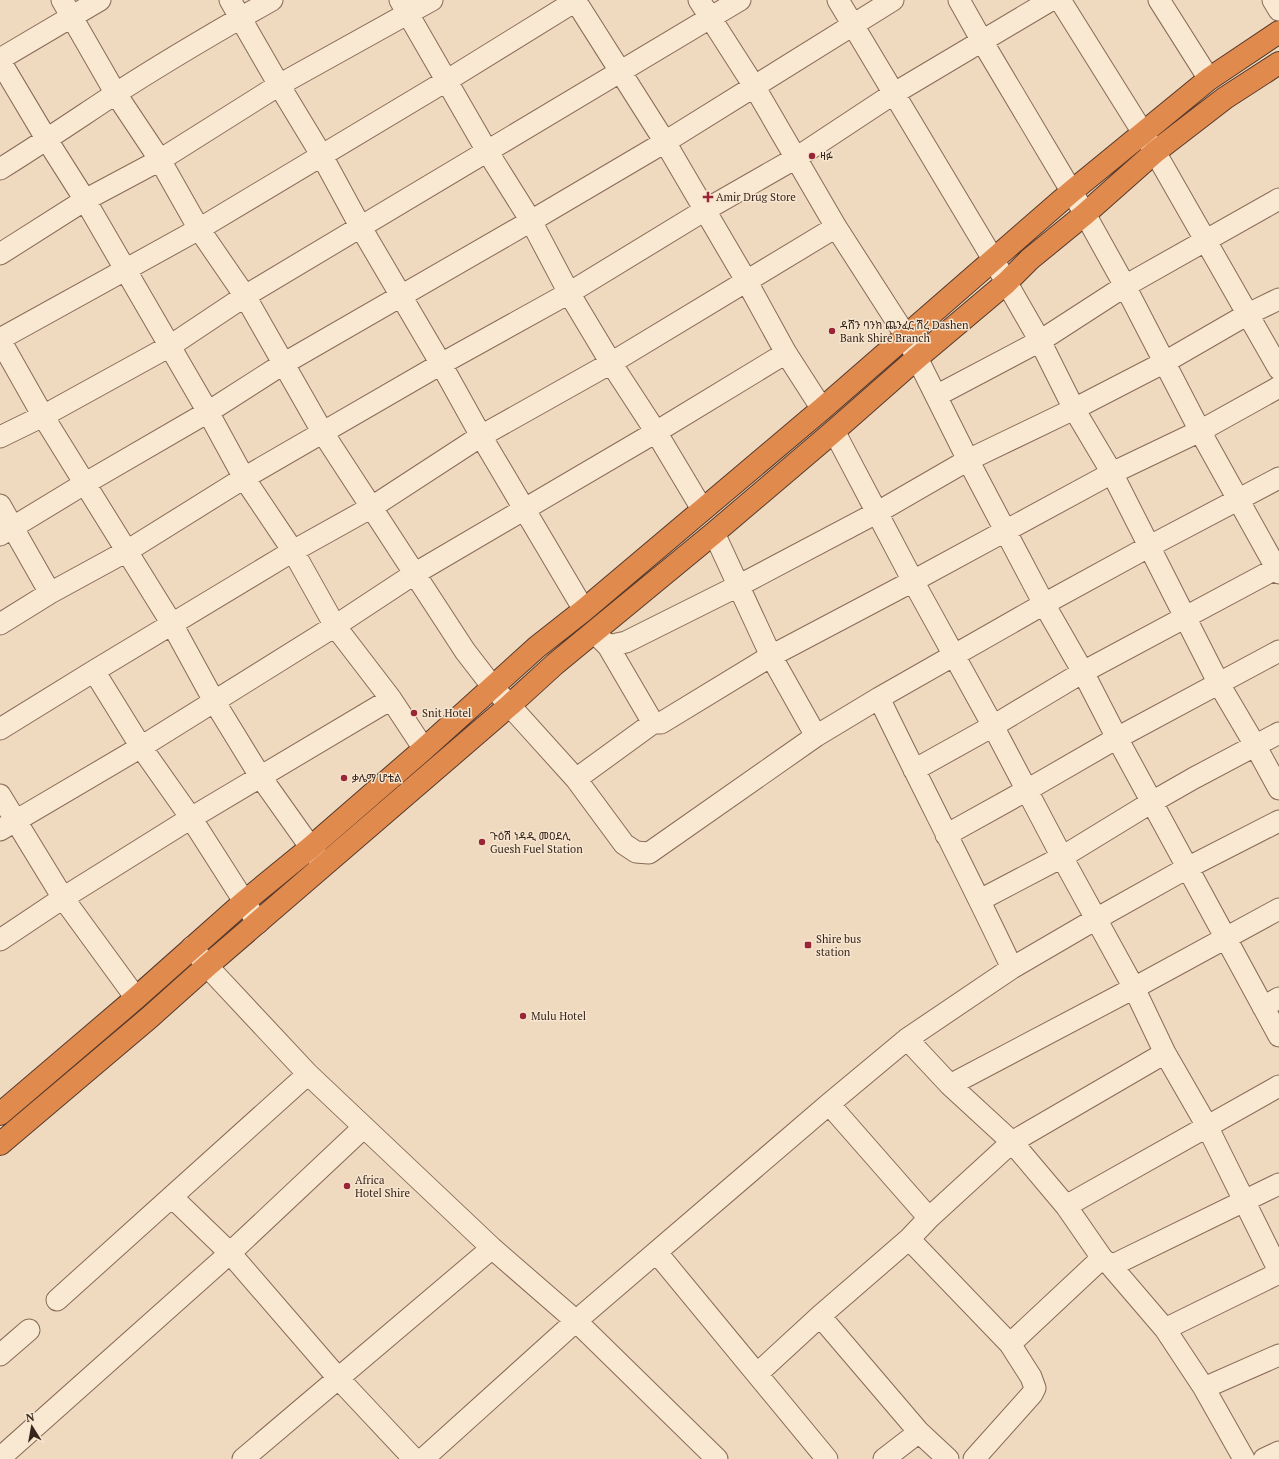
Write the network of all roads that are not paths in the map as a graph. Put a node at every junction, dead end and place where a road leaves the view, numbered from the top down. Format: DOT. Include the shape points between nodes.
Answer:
graph roads {
  1 [pos="100,0"];
  2 [pos="230,0"];
  3 [pos="272,0"];
  4 [pos="432,0"];
  5 [pos="576,0"];
  6 [pos="699,0"];
  7 [pos="740,0"];
  8 [pos="838,0"];
  9 [pos="893,0"];
  10 [pos="959,0"];
  11 [pos="1051,0"];
  12 [pos="1060,0"];
  13 [pos="1159,0"];
  14 [pos="1273,0"];
  15 [pos="405,7"];
  16 [pos="67,8"];
  17 [pos="1279,10"];
  18 [pos="240,18"];
  19 [pos="710,18"];
  20 [pos="853,24"];
  21 [pos="1279,32"];
  22 [pos="982,42"];
  23 [pos="0,60"];
  24 [pos="1279,63"];
  25 [pos="620,71"];
  26 [pos="1209,79"];
  27 [pos="446,81"];
  28 [pos="279,85"];
  29 [pos="754,86"];
  30 [pos="116,94"];
  31 [pos="893,94"];
  32 [pos="1142,134"];
  33 [pos="47,140"];
  34 [pos="665,142"];
  35 [pos="487,151"];
  36 [pos="1155,152"];
  37 [pos="322,156"];
  38 [pos="796,158"];
  39 [pos="160,160"];
  40 [pos="0,169"];
  41 [pos="1071,192"];
  42 [pos="1279,199"];
  43 [pos="85,200"];
  44 [pos="705,210"];
  45 [pos="1085,214"];
  46 [pos="531,221"];
  47 [pos="360,226"];
  48 [pos="836,227"];
  49 [pos="199,229"];
  50 [pos="1206,240"];
  51 [pos="0,254"];
  52 [pos="993,259"];
  53 [pos="126,270"];
  54 [pos="747,282"];
  55 [pos="1006,283"];
  56 [pos="1125,286"];
  57 [pos="569,293"];
  58 [pos="245,296"];
  59 [pos="401,296"];
  60 [pos="1279,299"];
  61 [pos="1248,314"];
  62 [pos="906,336"];
  63 [pos="0,339"];
  64 [pos="1040,342"];
  65 [pos="170,346"];
  66 [pos="786,354"];
  67 [pos="917,358"];
  68 [pos="1165,362"];
  69 [pos="612,363"];
  70 [pos="283,364"];
  71 [pos="441,364"];
  72 [pos="1279,369"];
  73 [pos="1279,387"];
  74 [pos="936,396"];
  75 [pos="822,409"];
  76 [pos="1074,409"];
  77 [pos="208,412"];
  78 [pos="43,416"];
  79 [pos="834,431"];
  80 [pos="1200,431"];
  81 [pos="656,432"];
  82 [pos="324,433"];
  83 [pos="481,436"];
  84 [pos="0,437"];
  85 [pos="968,460"];
  86 [pos="1112,473"];
  87 [pos="244,478"];
  88 [pos="1279,478"];
  89 [pos="84,484"];
  90 [pos="1238,499"];
  91 [pos="0,505"];
  92 [pos="372,507"];
  93 [pos="525,508"];
  94 [pos="702,509"];
  95 [pos="878,512"];
  96 [pos="7,531"];
  97 [pos="1006,531"];
  98 [pos="714,533"];
  99 [pos="1150,546"];
  100 [pos="127,551"];
  101 [pos="292,552"];
  102 [pos="1278,569"];
  103 [pos="414,574"];
  104 [pos="913,581"];
  105 [pos="738,586"];
  106 [pos="50,593"];
  107 [pos="1044,604"];
  108 [pos="584,610"];
  109 [pos="1185,617"];
  110 [pos="0,624"];
  111 [pos="172,624"];
  112 [pos="335,626"];
  113 [pos="602,639"];
  114 [pos="1279,651"];
  115 [pos="771,656"];
  116 [pos="954,656"];
  117 [pos="94,671"];
  118 [pos="1083,672"];
  119 [pos="1219,684"];
  120 [pos="492,686"];
  121 [pos="879,698"];
  122 [pos="391,699"];
  123 [pos="214,701"];
  124 [pos="510,705"];
  125 [pos="653,723"];
  126 [pos="993,726"];
  127 [pos="0,729"];
  128 [pos="443,731"];
  129 [pos="1279,734"];
  130 [pos="816,736"];
  131 [pos="1117,738"];
  132 [pos="1255,745"];
  133 [pos="141,747"];
  134 [pos="424,749"];
  135 [pos="459,749"];
  136 [pos="914,770"];
  137 [pos="260,776"];
  138 [pos="576,779"];
  139 [pos="1279,789"];
  140 [pos="1028,790"];
  141 [pos="0,795"];
  142 [pos="1152,802"];
  143 [pos="191,818"];
  144 [pos="1279,821"];
  145 [pos="8,825"];
  146 [pos="946,835"];
  147 [pos="310,848"];
  148 [pos="1062,857"];
  149 [pos="324,866"];
  150 [pos="1187,868"];
  151 [pos="63,898"];
  152 [pos="980,900"];
  153 [pos="244,902"];
  154 [pos="1279,909"];
  155 [pos="1096,919"];
  156 [pos="258,923"];
  157 [pos="1225,938"];
  158 [pos="0,940"];
  159 [pos="192,947"];
  160 [pos="207,966"];
  161 [pos="1012,968"];
  162 [pos="1134,988"];
  163 [pos="136,998"];
  164 [pos="1271,1002"];
  165 [pos="1279,1036"];
  166 [pos="907,1039"];
  167 [pos="1165,1053"];
  168 [pos="308,1074"];
  169 [pos="950,1085"];
  170 [pos="1279,1086"];
  171 [pos="829,1104"];
  172 [pos="0,1114"];
  173 [pos="1207,1126"];
  174 [pos="364,1127"];
  175 [pos="1012,1142"];
  176 [pos="0,1144"];
  177 [pos="1279,1184"];
  178 [pos="172,1198"];
  179 [pos="1245,1201"];
  180 [pos="1066,1206"];
  181 [pos="929,1218"];
  182 [pos="909,1239"];
  183 [pos="492,1248"];
  184 [pos="230,1253"];
  185 [pos="657,1253"];
  186 [pos="1106,1262"];
  187 [pos="1279,1272"];
  188 [pos="57,1300"];
  189 [pos="820,1316"];
  190 [pos="576,1321"];
  191 [pos="1165,1329"];
  192 [pos="29,1330"];
  193 [pos="1010,1344"];
  194 [pos="0,1355"];
  195 [pos="1279,1355"];
  196 [pos="757,1374"];
  197 [pos="338,1378"];
  198 [pos="1204,1388"];
  199 [pos="918,1432"];
  200 [pos="1279,1452"];
  201 [pos="0,1458"];
  202 [pos="243,1459"];
  203 [pos="414,1459"];
  204 [pos="423,1459"];
  205 [pos="717,1459"];
  206 [pos="827,1459"];
  207 [pos="884,1459"];
  208 [pos="948,1459"];
  209 [pos="974,1459"];
  210 [pos="1244,1459"];
  211 [pos="1264,1459"];
  1 -- 16 [label="street"];
  2 -- 18 [label="street"];
  3 -- 18 [label="street"];
  4 -- 15 [label="street"];
  5 -- 25 [label="street"];
  5 -- 27 [label="street"];
  6 -- 19 [label="street"];
  7 -- 19 [label="street"];
  8 -- 20 [label="street"];
  9 -- 20 [label="street"];
  10 -- 22 [label="street"];
  11 -- 22 [label="street"];
  12 -- 32 [label="street"];
  13 -- 26 [label="street"];
  14 -- 17 [label="street"];
  15 -- 27 [label="street"];
  15 -- 28 [label="street"];
  16 -- 23 [label="street"];
  16 -- 30 [label="street"];
  18 -- 28 [label="street"];
  18 -- 30 [label="street"];
  19 -- 25 [label="street"];
  19 -- 29 [label="street"];
  20 -- 29 [label="street"];
  20 -- 31 [label="street"];
  21 -- 26 [label="highway"];
  22 -- 31 [label="street"];
  22 -- 41 [label="street"];
  23 -- 33 [label="street"];
  24 -- 36 [label="highway" via="1225,98"];
  25 -- 34 [label="street"];
  25 -- 35 [label="street"];
  26 -- 32 [label="highway"];
  27 -- 35 [label="street"];
  27 -- 37 [label="street"];
  28 -- 37 [label="street"];
  28 -- 39 [label="street"];
  29 -- 34 [label="street"];
  29 -- 38 [label="street"];
  30 -- 33 [label="street"];
  30 -- 39 [label="street"];
  31 -- 38 [label="street"];
  31 -- 52 [label="street"];
  32 -- 36 [label="street"];
  32 -- 41 [label="highway"];
  33 -- 40 [label="street"];
  33 -- 43 [label="street"];
  34 -- 44 [label="street"];
  34 -- 46 [label="street"];
  35 -- 46 [label="street"];
  35 -- 47 [label="street"];
  36 -- 45 [label="highway"];
  36 -- 50 [label="street"];
  37 -- 47 [label="street"];
  37 -- 49 [label="street"];
  38 -- 44 [label="street"];
  38 -- 48 [label="street"];
  39 -- 43 [label="street"];
  39 -- 49 [label="street"];
  41 -- 45 [label="street"];
  41 -- 52 [label="highway"];
  42 -- 50 [label="street"];
  43 -- 51 [label="street"];
  43 -- 53 [label="street"];
  44 -- 54 [label="street"];
  44 -- 57 [label="street"];
  45 -- 55 [label="highway" via="1030,259"];
  45 -- 56 [label="street"];
  46 -- 57 [label="street"];
  46 -- 59 [label="street"];
  47 -- 58 [label="street"];
  47 -- 59 [label="street"];
  48 -- 54 [label="street"];
  48 -- 62 [label="street"];
  49 -- 53 [label="street"];
  49 -- 58 [label="street"];
  50 -- 56 [label="street"];
  50 -- 61 [label="street"];
  52 -- 55 [label="street"];
  52 -- 62 [label="highway"];
  53 -- 63 [label="street"];
  53 -- 65 [label="street"];
  54 -- 66 [label="street"];
  54 -- 69 [label="street"];
  55 -- 64 [label="street"];
  55 -- 67 [label="highway"];
  56 -- 64 [label="street"];
  56 -- 68 [label="street"];
  57 -- 69 [label="street"];
  57 -- 71 [label="street"];
  58 -- 65 [label="street"];
  58 -- 70 [label="street"];
  59 -- 70 [label="street"];
  59 -- 71 [label="street"];
  60 -- 61 [label="street"];
  61 -- 68 [label="street"];
  61 -- 72 [label="street"];
  62 -- 67 [label="street"];
  62 -- 75 [label="highway"];
  63 -- 78 [label="street"];
  64 -- 74 [label="street"];
  64 -- 76 [label="street"];
  65 -- 77 [label="street"];
  65 -- 78 [label="street"];
  66 -- 75 [label="street"];
  66 -- 81 [label="street"];
  67 -- 74 [label="street"];
  67 -- 79 [label="highway"];
  68 -- 76 [label="street"];
  68 -- 80 [label="street"];
  69 -- 81 [label="street"];
  69 -- 83 [label="street"];
  70 -- 77 [label="street"];
  70 -- 82 [label="street"];
  71 -- 82 [label="street"];
  71 -- 83 [label="street"];
  73 -- 80 [label="street"];
  74 -- 85 [label="street"];
  75 -- 94 [label="highway"];
  76 -- 85 [label="street"];
  76 -- 86 [label="street"];
  77 -- 87 [label="street"];
  77 -- 89 [label="street"];
  78 -- 84 [label="street"];
  78 -- 89 [label="street"];
  79 -- 95 [label="street"];
  79 -- 98 [label="highway"];
  80 -- 86 [label="street"];
  80 -- 90 [label="street"];
  81 -- 93 [label="street"];
  81 -- 94 [label="street"];
  82 -- 87 [label="street"];
  82 -- 92 [label="street"];
  83 -- 92 [label="street"];
  83 -- 93 [label="street"];
  85 -- 95 [label="street"];
  85 -- 97 [label="street"];
  86 -- 97 [label="street"];
  86 -- 99 [label="street"];
  87 -- 100 [label="street"];
  87 -- 101 [label="street"];
  88 -- 90 [label="street"];
  89 -- 96 [label="street"];
  89 -- 100 [label="street"];
  90 -- 99 [label="street"];
  90 -- 102 [label="street"];
  91 -- 96 [label="street"];
  92 -- 101 [label="street"];
  92 -- 103 [label="street"];
  93 -- 103 [label="street"];
  93 -- 108 [label="street"];
  94 -- 108 [label="highway"];
  95 -- 104 [label="street"];
  95 -- 105 [label="street"];
  96 -- 106 [label="street"];
  97 -- 104 [label="street"];
  97 -- 107 [label="street"];
  98 -- 105 [label="street"];
  98 -- 113 [label="highway"];
  99 -- 107 [label="street"];
  99 -- 109 [label="street"];
  100 -- 106 [label="street"];
  100 -- 111 [label="street"];
  101 -- 111 [label="street"];
  101 -- 112 [label="street"];
  102 -- 109 [label="street"];
  103 -- 112 [label="street"];
  103 -- 120 [label="street" via="464,651"];
  104 -- 115 [label="street"];
  104 -- 116 [label="street"];
  105 -- 113 [label="street" via="626,642"];
  105 -- 115 [label="street"];
  106 -- 110 [label="street"];
  107 -- 116 [label="street"];
  107 -- 118 [label="street"];
  108 -- 120 [label="highway"];
  109 -- 118 [label="street"];
  109 -- 119 [label="street"];
  111 -- 117 [label="street"];
  111 -- 123 [label="street"];
  112 -- 122 [label="street"];
  112 -- 123 [label="street"];
  113 -- 124 [label="highway" via="555,664"];
  113 -- 125 [label="street"];
  114 -- 119 [label="street"];
  115 -- 125 [label="street" via="661,723"];
  115 -- 130 [label="street"];
  116 -- 121 [label="street"];
  116 -- 126 [label="street"];
  117 -- 127 [label="street"];
  117 -- 133 [label="street"];
  118 -- 126 [label="street"];
  118 -- 131 [label="street"];
  119 -- 131 [label="street"];
  119 -- 132 [label="street"];
  120 -- 124 [label="street"];
  120 -- 128 [label="highway"];
  121 -- 130 [label="street"];
  121 -- 136 [label="street"];
  122 -- 134 [label="street"];
  122 -- 137 [label="street"];
  123 -- 133 [label="street"];
  123 -- 137 [label="street"];
  124 -- 135 [label="highway"];
  124 -- 138 [label="street"];
  125 -- 138 [label="street"];
  126 -- 136 [label="street"];
  126 -- 140 [label="street"];
  128 -- 134 [label="highway"];
  128 -- 135 [label="highway"];
  129 -- 132 [label="street"];
  130 -- 138 [label="street" via="649,853 636,852 624,844"];
  131 -- 140 [label="street"];
  131 -- 142 [label="street"];
  132 -- 139 [label="street"];
  132 -- 142 [label="street"];
  133 -- 143 [label="street"];
  133 -- 145 [label="street"];
  134 -- 147 [label="highway"];
  135 -- 149 [label="highway"];
  136 -- 146 [label="street"];
  137 -- 143 [label="street"];
  137 -- 147 [label="street"];
  140 -- 146 [label="street"];
  140 -- 148 [label="street"];
  141 -- 145 [label="street"];
  142 -- 148 [label="street"];
  142 -- 150 [label="street"];
  143 -- 151 [label="street"];
  143 -- 153 [label="street"];
  144 -- 150 [label="street"];
  145 -- 151 [label="street"];
  146 -- 152 [label="street"];
  147 -- 149 [label="street"];
  147 -- 153 [label="highway"];
  148 -- 152 [label="street"];
  148 -- 155 [label="street"];
  149 -- 156 [label="highway"];
  150 -- 155 [label="street"];
  150 -- 157 [label="street"];
  151 -- 158 [label="street"];
  151 -- 163 [label="street"];
  152 -- 161 [label="street"];
  153 -- 156 [label="street"];
  153 -- 159 [label="highway"];
  154 -- 157 [label="street"];
  155 -- 161 [label="street"];
  155 -- 162 [label="street"];
  156 -- 160 [label="highway"];
  157 -- 162 [label="street"];
  157 -- 164 [label="street"];
  159 -- 160 [label="street"];
  159 -- 163 [label="highway"];
  160 -- 168 [label="street"];
  160 -- 176 [label="highway"];
  161 -- 166 [label="street"];
  162 -- 167 [label="street"];
  162 -- 169 [label="street"];
  163 -- 172 [label="highway"];
  164 -- 165 [label="street"];
  166 -- 169 [label="street"];
  166 -- 171 [label="street"];
  167 -- 173 [label="street"];
  167 -- 175 [label="street"];
  168 -- 174 [label="street"];
  168 -- 178 [label="street"];
  169 -- 175 [label="street"];
  170 -- 173 [label="street"];
  171 -- 181 [label="street"];
  171 -- 185 [label="street"];
  173 -- 179 [label="street"];
  173 -- 180 [label="street"];
  174 -- 183 [label="street"];
  174 -- 184 [label="street"];
  175 -- 180 [label="street"];
  175 -- 181 [label="street"];
  177 -- 179 [label="street"];
  178 -- 184 [label="street"];
  178 -- 188 [label="street"];
  179 -- 186 [label="street"];
  179 -- 187 [label="street"];
  180 -- 186 [label="street"];
  181 -- 182 [label="street"];
  182 -- 189 [label="street"];
  182 -- 193 [label="street"];
  183 -- 190 [label="street"];
  183 -- 197 [label="street"];
  184 -- 197 [label="street"];
  184 -- 201 [label="street"];
  185 -- 190 [label="street"];
  185 -- 196 [label="street"];
  186 -- 191 [label="street"];
  186 -- 193 [label="street"];
  187 -- 191 [label="street"];
  189 -- 196 [label="street"];
  189 -- 199 [label="street"];
  190 -- 204 [label="street"];
  190 -- 205 [label="street"];
  191 -- 198 [label="street"];
  192 -- 194 [label="street"];
  193 -- 209 [label="street" via="1035,1388"];
  195 -- 198 [label="street"];
  196 -- 206 [label="street"];
  197 -- 202 [label="street"];
  197 -- 203 [label="street"];
  198 -- 210 [label="street"];
  199 -- 207 [label="street"];
  199 -- 208 [label="street"];
  200 -- 211 [label="street"];
}
